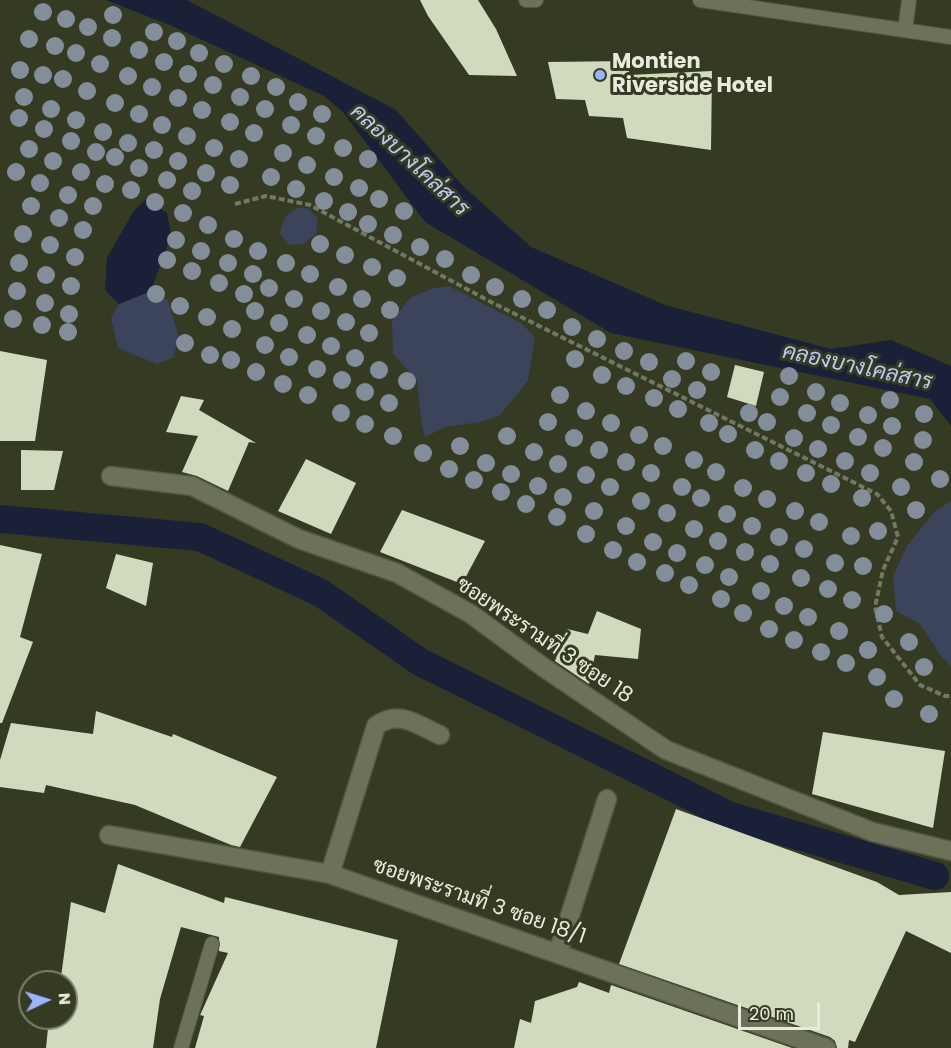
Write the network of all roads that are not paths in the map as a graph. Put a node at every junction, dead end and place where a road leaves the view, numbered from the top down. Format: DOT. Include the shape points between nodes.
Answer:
graph roads {
  1 [pos="526,0"];
  2 [pos="536,0"];
  3 [pos="700,0"];
  4 [pos="909,0"];
  5 [pos="905,30"];
  6 [pos="951,37"];
  7 [pos="111,476"];
  8 [pos="440,735"];
  9 [pos="607,799"];
  10 [pos="109,835"];
  11 [pos="951,851"];
  12 [pos="330,874"];
  13 [pos="212,944"];
  14 [pos="558,953"];
  15 [pos="181,1048"];
  16 [pos="826,1048"];
  1 -- 2 [label="lane"];
  3 -- 5 [label="lane"];
  4 -- 5 [label="lane"];
  5 -- 6 [label="lane"];
  7 -- 11 [label="street, ซอยพระรามที่ 3 ซอย 18" via="192,486 299,538 397,573 471,614 666,750 873,832"];
  8 -- 12 [label="street" via="397,717 376,726"];
  9 -- 14 [label="street"];
  10 -- 12 [label="street, ซอยพระรามที่ 3 ซอย 18/1"];
  12 -- 14 [label="street, ซอยพระรามที่ 3 ซอย 18/1"];
  13 -- 15 [label="lane"];
  14 -- 16 [label="street, ซอยพระรามที่ 3 ซอย 18/1"];
}
